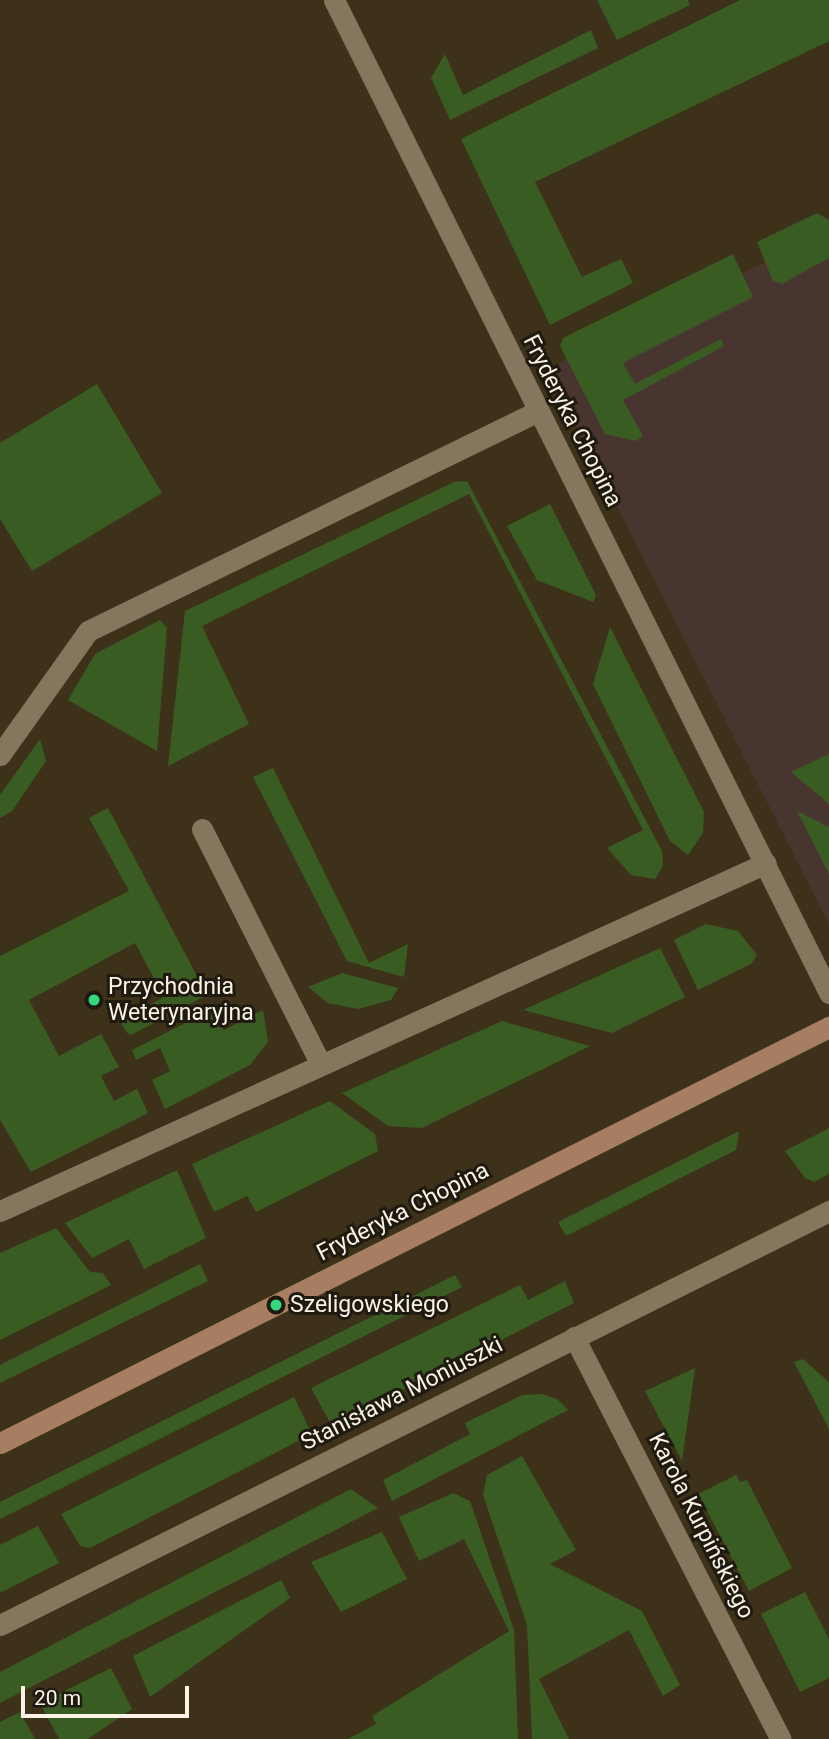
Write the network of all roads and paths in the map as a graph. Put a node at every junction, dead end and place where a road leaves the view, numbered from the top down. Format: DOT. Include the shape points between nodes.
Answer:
graph roads {
  1 [pos="334,0"];
  2 [pos="538,411"];
  3 [pos="0,755"];
  4 [pos="202,829"];
  5 [pos="766,863"];
  6 [pos="829,993"];
  7 [pos="829,1027"];
  8 [pos="321,1065"];
  9 [pos="0,1211"];
  10 [pos="829,1211"];
  11 [pos="574,1337"];
  12 [pos="0,1443"];
  13 [pos="0,1625"];
  14 [pos="781,1739"];
  1 -- 2 [label="street, Fryderyka Chopina"];
  2 -- 3 [label="street" via="88,631"];
  2 -- 5 [label="street, Fryderyka Chopina"];
  4 -- 8 [label="street"];
  5 -- 6 [label="street, Fryderyka Chopina"];
  5 -- 8 [label="street"];
  7 -- 12 [label="street, Fryderyka Chopina"];
  8 -- 9 [label="street"];
  10 -- 11 [label="street, Stanisława Moniuszki"];
  11 -- 13 [label="street, Stanisława Moniuszki"];
  11 -- 14 [label="street, Karola Kurpińskiego"];
}
